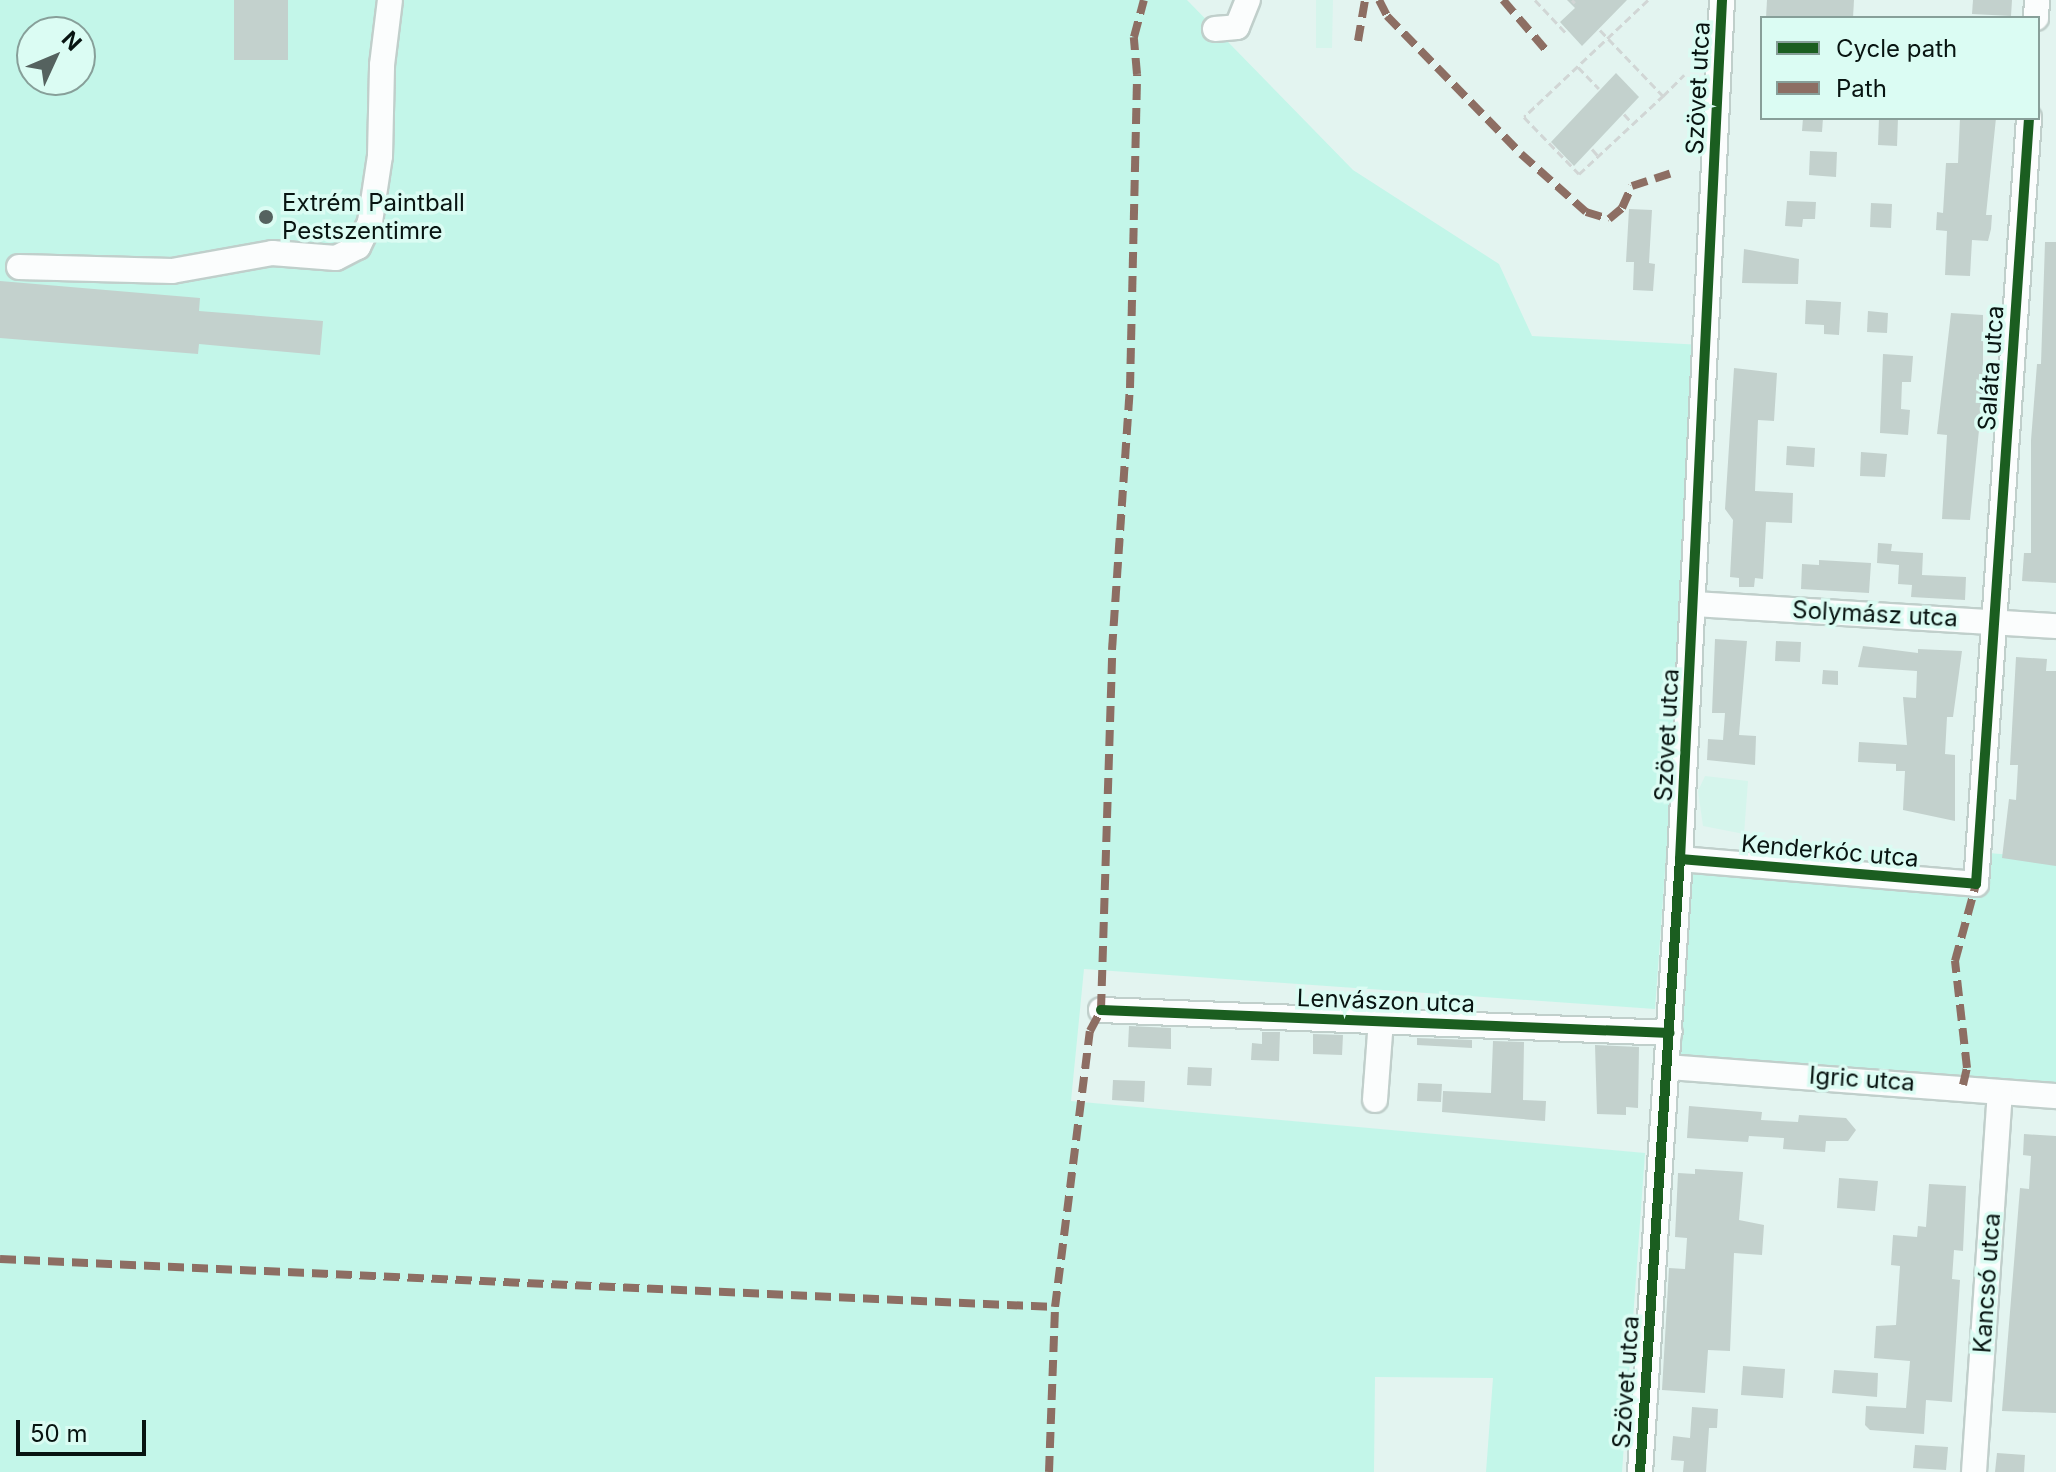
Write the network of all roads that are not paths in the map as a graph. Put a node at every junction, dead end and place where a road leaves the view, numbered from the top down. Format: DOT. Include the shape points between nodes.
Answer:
graph roads {
  1 [pos="390,0"];
  2 [pos="1248,0"];
  3 [pos="1722,0"];
  4 [pos="1215,29"];
  5 [pos="2029,120"];
  6 [pos="19,267"];
  7 [pos="1694,604"];
  8 [pos="1993,621"];
  9 [pos="2056,626"];
  10 [pos="1680,859"];
  11 [pos="1976,884"];
  12 [pos="1101,1010"];
  13 [pos="1381,1021"];
  14 [pos="1670,1033"];
  15 [pos="1668,1067"];
  16 [pos="2000,1093"];
  17 [pos="2056,1096"];
  18 [pos="1375,1100"];
  19 [pos="1640,1472"];
  20 [pos="1974,1472"];
  1 -- 6 [label="street" via="380,156 370,222 358,247 336,258 272,253 172,271"];
  2 -- 4 [label="street" via="1237,27"];
  3 -- 7 [label="street, Szövet utca"];
  5 -- 8 [label="street, Saláta utca"];
  7 -- 8 [label="street, Solymász utca"];
  7 -- 10 [label="street, Szövet utca"];
  8 -- 9 [label="street, Solymász utca"];
  8 -- 11 [label="street, Saláta utca"];
  10 -- 11 [label="street, Kenderkóc utca"];
  10 -- 14 [label="street, Szövet utca"];
  12 -- 13 [label="street, Lenvászon utca"];
  13 -- 14 [label="street, Lenvászon utca"];
  13 -- 18 [label="street"];
  14 -- 15 [label="street, Szövet utca"];
  15 -- 16 [label="street, Igric utca" via="1963,1085"];
  15 -- 19 [label="street, Szövet utca"];
  16 -- 17 [label="street, Igric utca"];
  16 -- 20 [label="street, Kancsó utca"];
}
